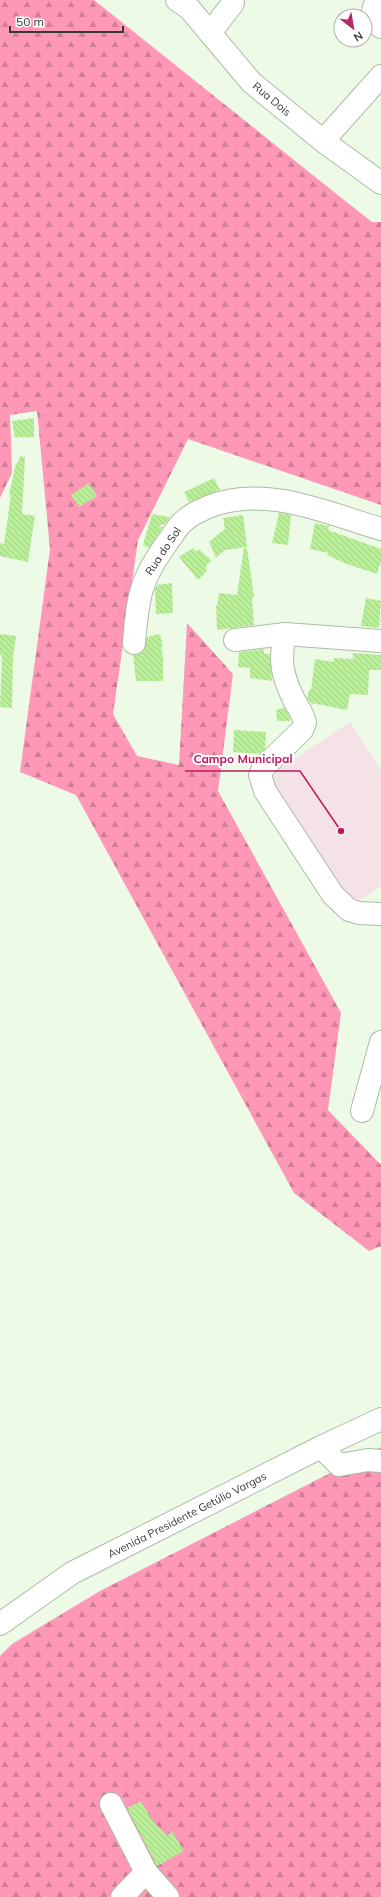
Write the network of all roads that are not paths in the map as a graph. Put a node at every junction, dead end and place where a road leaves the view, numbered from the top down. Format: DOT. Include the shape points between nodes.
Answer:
graph roads {
  1 [pos="177,0"];
  2 [pos="380,0"];
  3 [pos="233,3"];
  4 [pos="381,27"];
  5 [pos="210,33"];
  6 [pos="381,76"];
  7 [pos="323,141"];
  8 [pos="377,173"];
  9 [pos="381,529"];
  10 [pos="286,634"];
  11 [pos="236,640"];
  12 [pos="381,640"];
  13 [pos="134,643"];
  14 [pos="381,914"];
  15 [pos="381,1042"];
  16 [pos="362,1111"];
  17 [pos="381,1419"];
  18 [pos="321,1447"];
  19 [pos="381,1461"];
  20 [pos="0,1624"];
  21 [pos="111,1804"];
  22 [pos="146,1872"];
  23 [pos="122,1897"];
  24 [pos="168,1897"];
  1 -- 5 [label="street, Rua Dois" via="189,8"];
  2 -- 4 [label="street" via="372,14"];
  3 -- 5 [label="street"];
  5 -- 7 [label="street, Rua Dois" via="251,82"];
  6 -- 7 [label="street"];
  7 -- 8 [label="street, Rua Dois"];
  9 -- 13 [label="street, Rua do Sol" via="274,499 229,500 194,513 179,525 144,580 138,600"];
  10 -- 11 [label="street"];
  10 -- 12 [label="street"];
  10 -- 14 [label="street" via="282,668 287,687 305,723 302,730 263,768 261,781 333,895 349,910"];
  15 -- 16 [label="street"];
  17 -- 18 [label="street, Avenida Presidente Getúlio Vargas"];
  18 -- 19 [label="street" via="339,1464"];
  18 -- 20 [label="street, Avenida Presidente Getúlio Vargas" via="72,1573"];
  21 -- 22 [label="street"];
  22 -- 23 [label="street"];
  22 -- 24 [label="street"];
}
